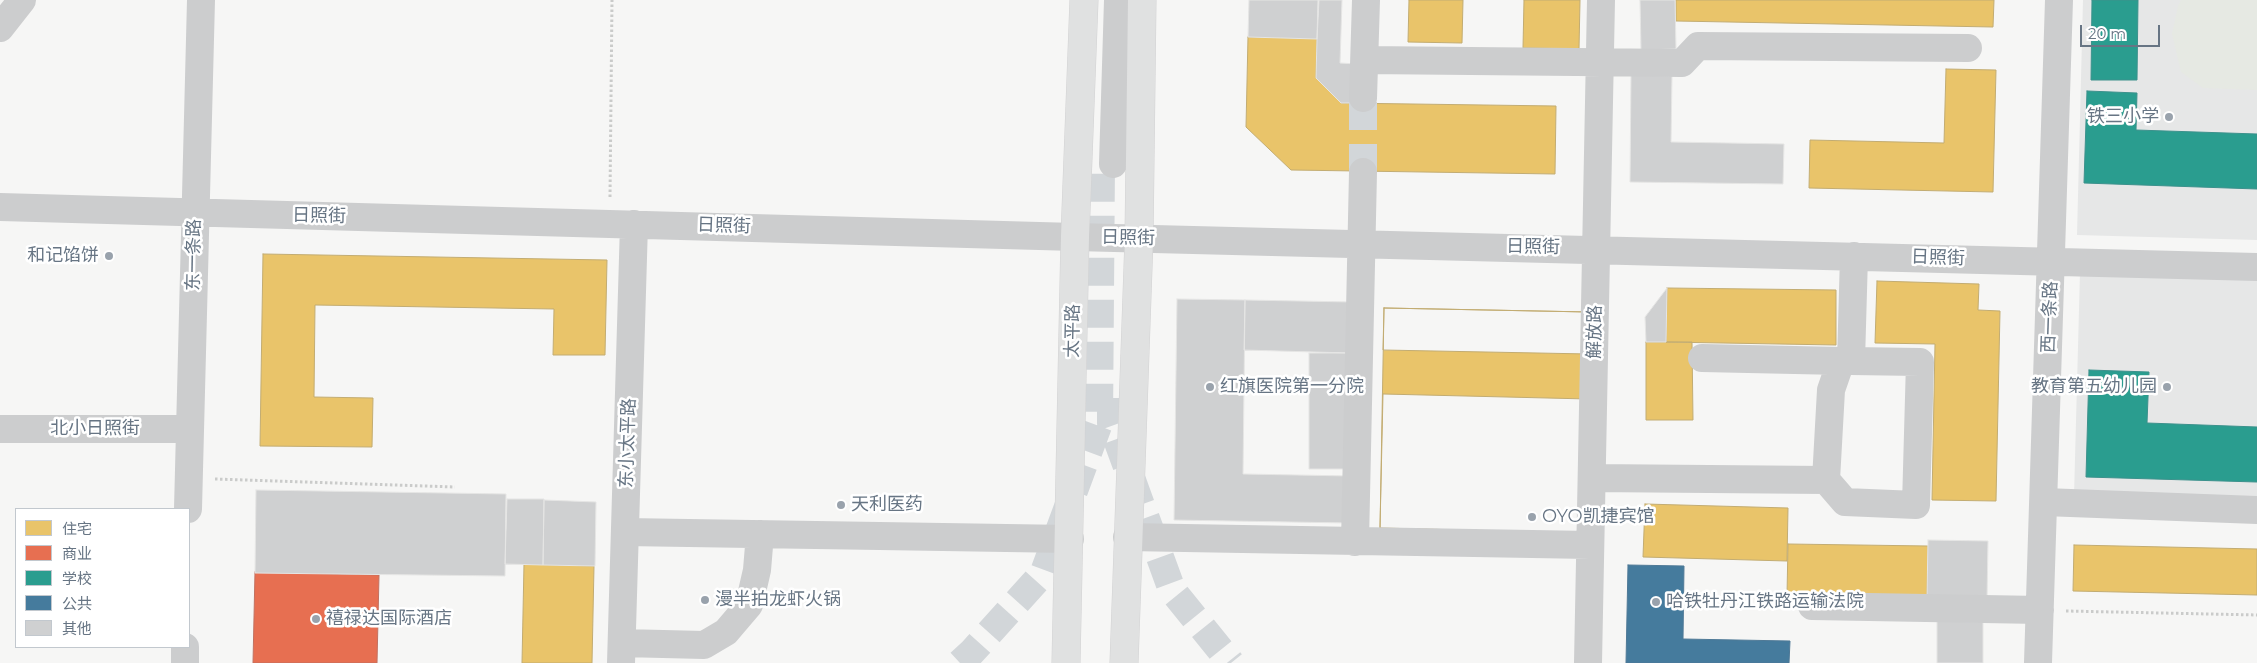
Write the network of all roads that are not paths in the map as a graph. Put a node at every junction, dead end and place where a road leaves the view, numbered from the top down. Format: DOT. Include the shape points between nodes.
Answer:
graph roads {
  1 [pos="22,0"];
  2 [pos="201,0"];
  3 [pos="1084,0"];
  4 [pos="1106,0"];
  5 [pos="1118,0"];
  6 [pos="1142,0"];
  7 [pos="1366,0"];
  8 [pos="1601,0"];
  9 [pos="2059,0"];
  10 [pos="0,28"];
  11 [pos="1968,48"];
  12 [pos="1365,60"];
  13 [pos="1600,63"];
  14 [pos="1364,98"];
  15 [pos="1363,172"];
  16 [pos="0,207"];
  17 [pos="195,214"];
  18 [pos="622,223"];
  19 [pos="1075,237"];
  20 [pos="1139,239"];
  21 [pos="1361,243"];
  22 [pos="1596,249"];
  23 [pos="1854,256"];
  24 [pos="2052,261"];
  25 [pos="2257,267"];
  26 [pos="1702,358"];
  27 [pos="1846,361"];
  28 [pos="0,429"];
  29 [pos="190,429"];
  30 [pos="1592,478"];
  31 [pos="1826,480"];
  32 [pos="2044,502"];
  33 [pos="188,508"];
  34 [pos="2257,510"];
  35 [pos="625,532"];
  36 [pos="760,534"];
  37 [pos="1127,537"];
  38 [pos="1070,539"];
  39 [pos="1355,542"];
  40 [pos="1590,545"];
  41 [pos="1812,606"];
  42 [pos="2040,610"];
  43 [pos="185,648"];
  44 [pos="622,653"];
  45 [pos="185,663"];
  46 [pos="1066,663"];
  47 [pos="1124,663"];
  48 [pos="1588,663"];
  49 [pos="2038,663"];
  1 -- 10 [label="street"];
  2 -- 17 [label="street, 东一条路"];
  3 -- 19 [label="main road, 太平路"];
  4 -- 5 [label="street" via="1107,163"];
  6 -- 20 [label="main road"];
  7 -- 12 [label="street"];
  8 -- 13 [label="street, 解放路"];
  9 -- 24 [label="street, 西一条路"];
  11 -- 13 [label="street" via="1698,46 1682,63"];
  12 -- 13 [label="street"];
  12 -- 14 [label="street"];
  13 -- 22 [label="street, 解放路"];
  15 -- 21 [label="street"];
  16 -- 17 [label="street, 日照街"];
  17 -- 18 [label="street, 日照街"];
  17 -- 29 [label="street, 东一条路"];
  18 -- 19 [label="street, 日照街"];
  18 -- 35 [label="street, 东小太平路"];
  19 -- 20 [label="street, 日照街"];
  19 -- 38 [label="main road, 太平路"];
  20 -- 21 [label="street, 日照街"];
  20 -- 37 [label="main road"];
  21 -- 22 [label="street, 日照街"];
  21 -- 39 [label="street"];
  22 -- 23 [label="street, 日照街"];
  22 -- 30 [label="street, 解放路"];
  23 -- 24 [label="street, 日照街"];
  23 -- 27 [label="street"];
  24 -- 25 [label="street, 日照街"];
  24 -- 32 [label="street, 西一条路"];
  26 -- 27 [label="street"];
  27 -- 31 [label="street" via="1831,390"];
  27 -- 31 [label="street" via="1920,362 1916,505 1845,502"];
  28 -- 29 [label="street, 北小日照街"];
  29 -- 33 [label="street, 东一条路"];
  30 -- 31 [label="street"];
  30 -- 40 [label="street, 解放路"];
  32 -- 34 [label="street"];
  32 -- 42 [label="street, 西一条路"];
  35 -- 36 [label="street"];
  35 -- 44 [label="street, 东小太平路"];
  36 -- 38 [label="street"];
  36 -- 44 [label="street" via="757,570 749,604 726,632 704,645"];
  37 -- 39 [label="street"];
  37 -- 47 [label="main road"];
  38 -- 46 [label="main road, 太平路"];
  39 -- 40 [label="street"];
  40 -- 48 [label="street, 解放路"];
  41 -- 42 [label="street"];
  42 -- 49 [label="street, 西一条路"];
  43 -- 45 [label="street"];
}
